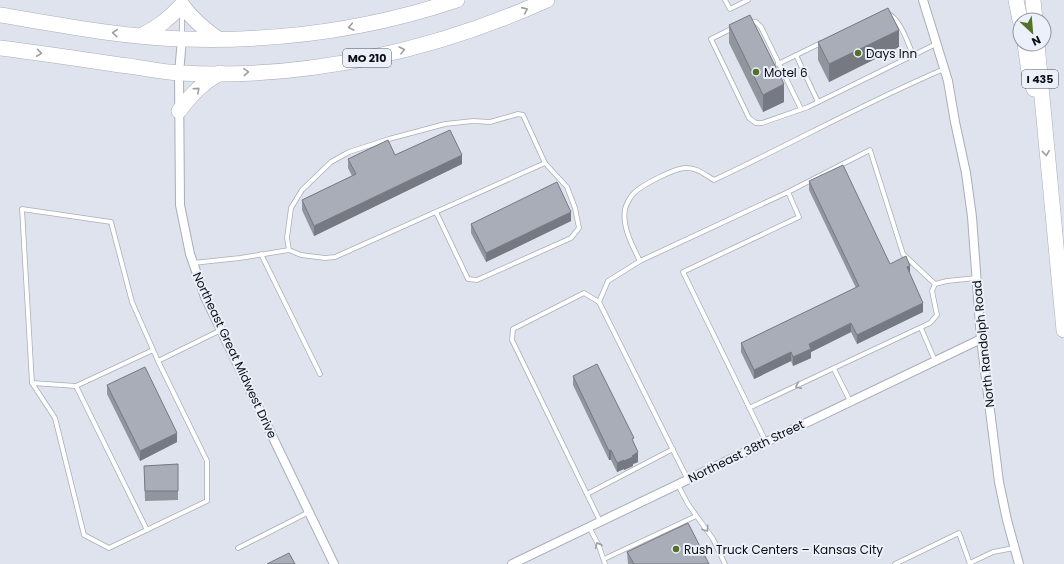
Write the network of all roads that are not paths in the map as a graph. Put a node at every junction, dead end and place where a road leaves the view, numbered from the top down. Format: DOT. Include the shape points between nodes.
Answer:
graph roads {
  1 [pos="457,0"];
  2 [pos="547,0"];
  3 [pos="725,0"];
  4 [pos="748,0"];
  5 [pos="923,0"];
  6 [pos="1016,0"];
  7 [pos="1033,0"];
  8 [pos="182,3"];
  9 [pos="1018,12"];
  10 [pos="1034,12"];
  11 [pos="881,14"];
  12 [pos="0,15"];
  13 [pos="746,21"];
  14 [pos="739,25"];
  15 [pos="140,35"];
  16 [pos="182,39"];
  17 [pos="218,39"];
  18 [pos="824,42"];
  19 [pos="937,44"];
  20 [pos="0,48"];
  21 [pos="1026,52"];
  22 [pos="1038,52"];
  23 [pos="796,55"];
  24 [pos="913,55"];
  25 [pos="778,64"];
  26 [pos="944,69"];
  27 [pos="179,73"];
  28 [pos="220,73"];
  29 [pos="818,102"];
  30 [pos="801,109"];
  31 [pos="179,111"];
  32 [pos="1044,114"];
  33 [pos="545,163"];
  34 [pos="788,192"];
  35 [pos="436,212"];
  36 [pos="289,250"];
  37 [pos="261,254"];
  38 [pos="640,261"];
  39 [pos="193,263"];
  40 [pos="977,278"];
  41 [pos="935,284"];
  42 [pos="599,302"];
  43 [pos="921,328"];
  44 [pos="221,330"];
  45 [pos="1064,330"];
  46 [pos="981,338"];
  47 [pos="153,350"];
  48 [pos="158,361"];
  49 [pos="935,361"];
  50 [pos="834,369"];
  51 [pos="320,374"];
  52 [pos="32,383"];
  53 [pos="76,386"];
  54 [pos="850,401"];
  55 [pos="749,408"];
  56 [pos="766,442"];
  57 [pos="673,449"];
  58 [pos="688,480"];
  59 [pos="677,484"];
  60 [pos="587,494"];
  61 [pos="309,512"];
  62 [pos="696,516"];
  63 [pos="600,522"];
  64 [pos="589,527"];
  65 [pos="147,530"];
  66 [pos="238,548"];
  67 [pos="1014,548"];
  68 [pos="604,559"];
  69 [pos="970,563"];
  70 [pos="334,564"];
  71 [pos="512,564"];
  72 [pos="606,564"];
  73 [pos="725,564"];
  74 [pos="895,564"];
  75 [pos="1020,564"];
  1 -- 17 [label="highway, one-way" via="418,12 339,30 301,35"];
  28 -- 2 [label="highway, MO 210, one-way" via="322,66 372,57 467,32"];
  3 -- 4 [label="lane" via="730,9"];
  5 -- 19 [label="street, North Randolph Road"];
  6 -- 9 [label="highway"];
  7 -- 10 [label="highway"];
  8 -- 15 [label="highway" via="160,26"];
  8 -- 16 [label="lane"];
  8 -- 17 [label="highway" via="191,18"];
  11 -- 24 [label="lane" via="893,16"];
  15 -- 12 [label="highway, one-way" via="95,31"];
  13 -- 25 [label="lane" via="756,22 761,27"];
  14 -- 30 [label="lane" via="711,39 749,118 756,123 762,123"];
  15 -- 16 [label="highway"];
  16 -- 17 [label="highway"];
  16 -- 27 [label="street, Northeast Great Midwest Drive"];
  18 -- 23 [label="lane"];
  19 -- 24 [label="lane"];
  19 -- 26 [label="street, North Randolph Road"];
  20 -- 27 [label="highway, MO 210, one-way"];
  21 -- 32 [label="highway" via="1029,72"];
  22 -- 32 [label="highway, I 435"];
  23 -- 25 [label="lane"];
  23 -- 29 [label="lane"];
  24 -- 29 [label="lane"];
  25 -- 30 [label="lane"];
  26 -- 38 [label="lane" via="904,86 714,180 695,169 685,168 643,186 633,194 625,207 624,220 628,236"];
  26 -- 40 [label="street, North Randolph Road" via="966,173"];
  27 -- 28 [label="highway, MO 210"];
  27 -- 31 [label="street, Northeast Great Midwest Drive"];
  31 -- 28 [label="highway, one-way" via="191,94"];
  29 -- 30 [label="lane"];
  31 -- 39 [label="street, Northeast Great Midwest Drive" via="180,205"];
  32 -- 45 [label="highway, I 435, one-way"];
  33 -- 35 [label="lane"];
  33 -- 35 [label="lane" via="567,187 575,208 579,228 571,238 477,280 468,279"];
  33 -- 36 [label="lane" via="523,115 518,114 490,122 445,124 349,152 331,162 302,190 291,208 287,238"];
  34 -- 38 [label="lane"];
  34 -- 41 [label="lane" via="870,150 903,254"];
  34 -- 55 [label="lane" via="799,217 683,272"];
  35 -- 36 [label="lane" via="335,257 301,255"];
  36 -- 37 [label="lane"];
  37 -- 39 [label="lane"];
  37 -- 51 [label="lane"];
  38 -- 42 [label="lane" via="608,281"];
  39 -- 44 [label="street, Northeast Great Midwest Drive" via="205,297"];
  40 -- 41 [label="lane"];
  40 -- 46 [label="street, North Randolph Road"];
  41 -- 43 [label="lane" via="932,291 937,315"];
  42 -- 57 [label="lane"];
  42 -- 60 [label="lane" via="584,293 513,329 512,340"];
  43 -- 49 [label="lane"];
  43 -- 50 [label="lane"];
  44 -- 48 [label="lane"];
  44 -- 61 [label="street, Northeast Great Midwest Drive"];
  46 -- 49 [label="street, Northeast 38th Street"];
  46 -- 67 [label="street, North Randolph Road" via="999,482"];
  47 -- 48 [label="lane"];
  47 -- 52 [label="lane" via="132,302 111,222 22,209"];
  47 -- 53 [label="lane"];
  48 -- 65 [label="lane" via="206,461 207,501"];
  49 -- 54 [label="street, Northeast 38th Street"];
  50 -- 54 [label="lane"];
  50 -- 55 [label="lane, one-way"];
  52 -- 53 [label="lane"];
  52 -- 65 [label="lane" via="55,418 84,535 109,548"];
  53 -- 65 [label="lane"];
  54 -- 56 [label="street, Northeast 38th Street"];
  55 -- 56 [label="lane"];
  56 -- 58 [label="street, Northeast 38th Street"];
  57 -- 58 [label="lane"];
  57 -- 60 [label="lane"];
  58 -- 59 [label="street, Northeast 38th Street"];
  59 -- 62 [label="lane"];
  59 -- 63 [label="street, Northeast 38th Street"];
  60 -- 63 [label="lane"];
  61 -- 66 [label="lane"];
  61 -- 70 [label="street, Northeast Great Midwest Drive"];
  62 -- 68 [label="lane"];
  62 -- 73 [label="lane, one-way" via="713,539"];
  63 -- 64 [label="street, Northeast 38th Street"];
  68 -- 64 [label="lane, one-way"];
  64 -- 71 [label="street, Northeast 38th Street"];
  67 -- 69 [label="lane" via="993,552"];
  67 -- 75 [label="street, North Randolph Road"];
  68 -- 72 [label="lane"];
  69 -- 74 [label="lane" via="959,533"];
}
